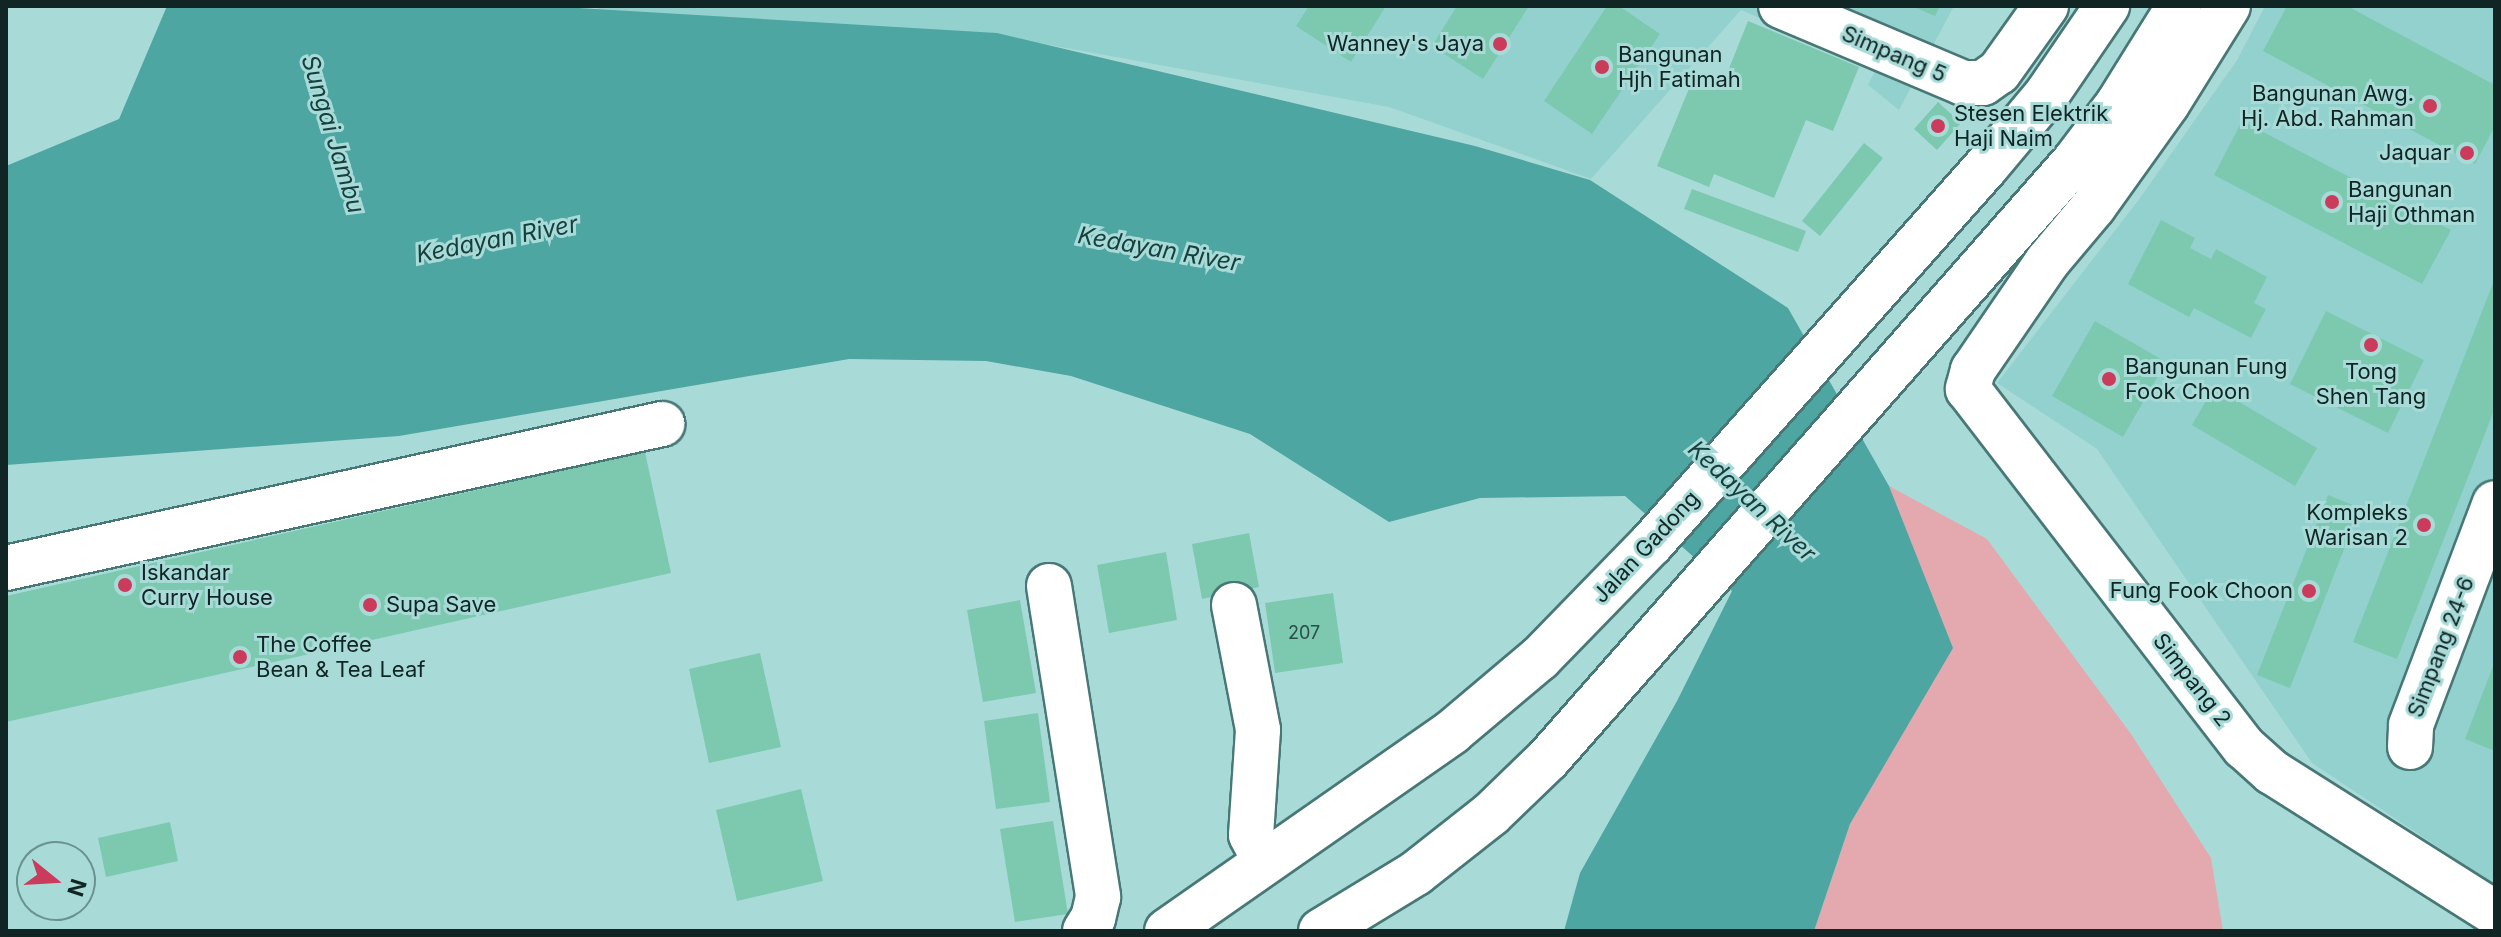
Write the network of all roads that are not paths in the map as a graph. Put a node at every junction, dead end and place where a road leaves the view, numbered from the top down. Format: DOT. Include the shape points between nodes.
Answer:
graph roads {
  1 [pos="1781,6"];
  2 [pos="2046,6"];
  3 [pos="2107,6"];
  4 [pos="2179,6"];
  5 [pos="2228,6"];
  6 [pos="662,424"];
  7 [pos="2495,503"];
  8 [pos="6,568"];
  9 [pos="1049,586"];
  10 [pos="1234,605"];
  11 [pos="2410,747"];
  12 [pos="1265,861"];
  13 [pos="2495,913"];
  14 [pos="1085,931"];
  15 [pos="1167,931"];
  16 [pos="1321,931"];
  1 -- 2 [label="street, Simpang 5" via="1963,83 1983,83 1999,72"];
  3 -- 12 [label="street, Jalan Gadong" via="2047,94 1651,544 1540,658 1452,732"];
  4 -- 16 [label="street" via="2118,104 2074,162 1548,759 1491,814 1416,873"];
  5 -- 13 [label="street, Simpang 2" via="2167,104 1973,370 1968,389 2244,747 2272,772"];
  6 -- 8 [label="street"];
  7 -- 11 [label="street, Simpang 24-6" via="2411,725"];
  9 -- 14 [label="street" via="1098,897"];
  10 -- 12 [label="street" via="1258,730 1251,835"];
  12 -- 15 [label="street, Jalan Gadong"];
}
